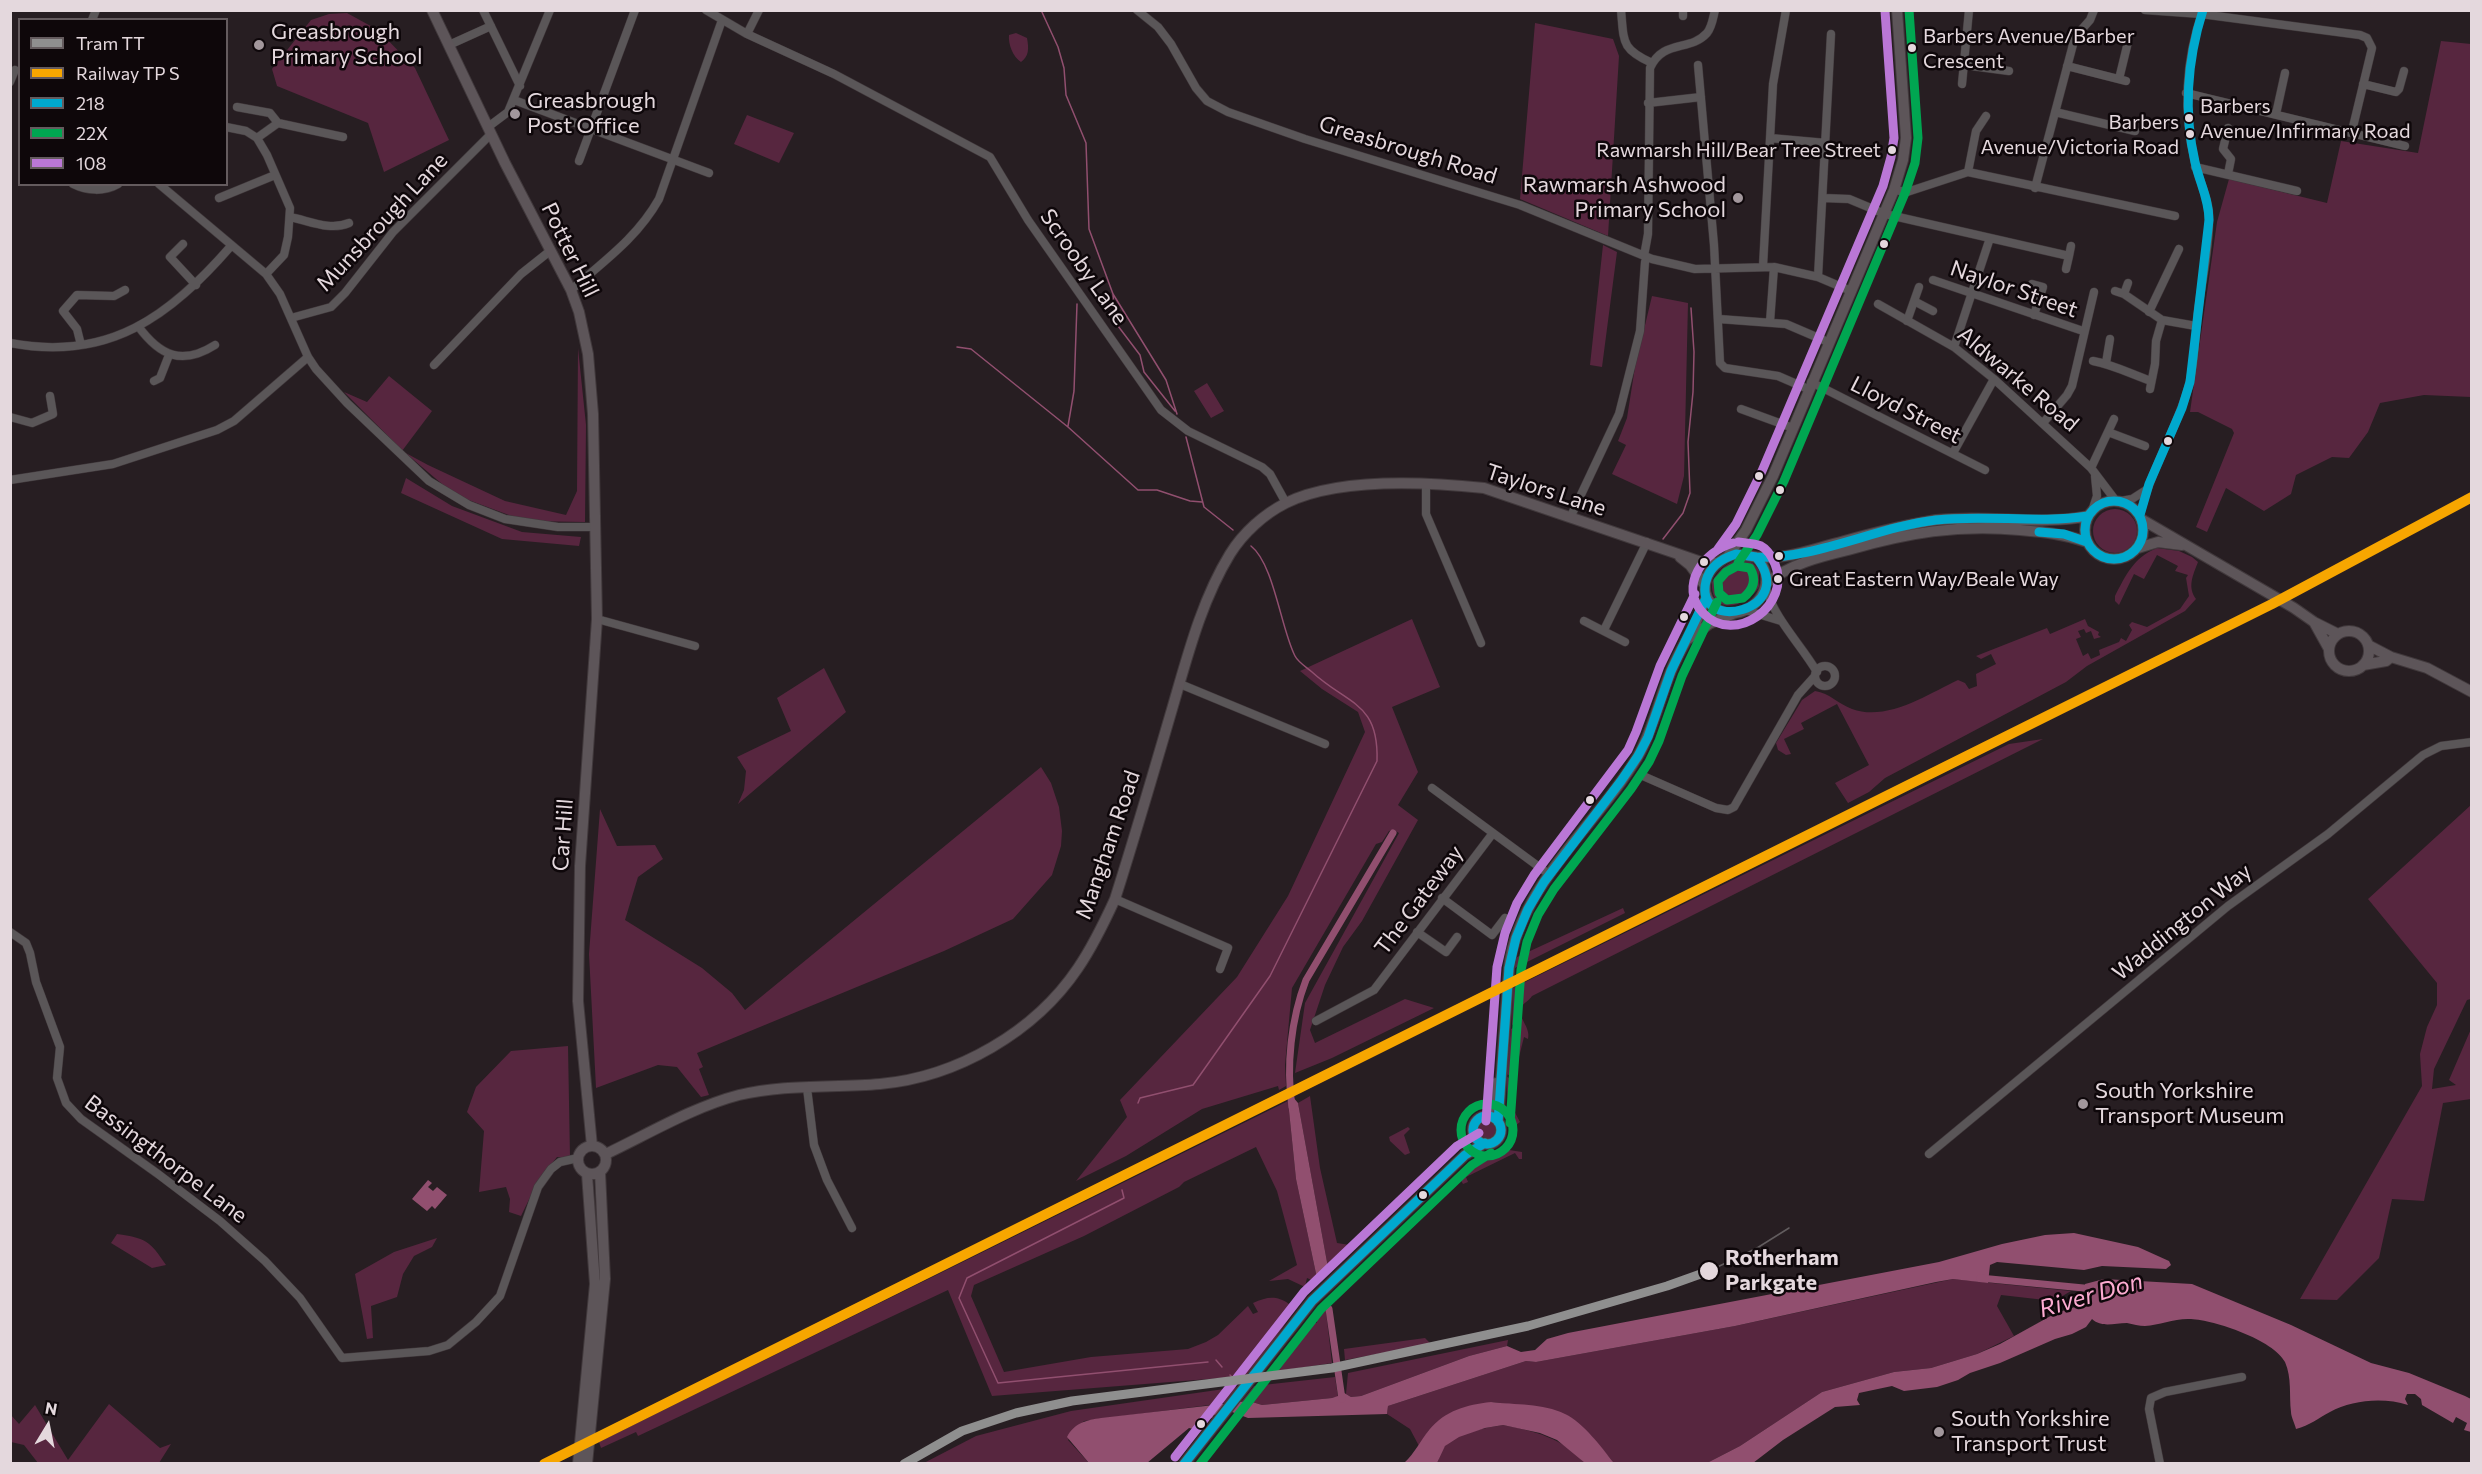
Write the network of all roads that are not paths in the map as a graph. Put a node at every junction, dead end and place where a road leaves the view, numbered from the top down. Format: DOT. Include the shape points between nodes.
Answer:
graph roads {
  1 [pos="432,10"];
  2 [pos="483,10"];
  3 [pos="550,10"];
  4 [pos="635,10"];
  5 [pos="706,10"];
  6 [pos="759,10"];
  7 [pos="1137,10"];
  8 [pos="1621,10"];
  9 [pos="1715,10"];
  10 [pos="1786,10"];
  11 [pos="1897,10"];
  12 [pos="1969,10"];
  13 [pos="2094,10"];
  14 [pos="2145,10"];
  15 [pos="2202,13"];
  16 [pos="722,20"];
  17 [pos="491,26"];
  18 [pos="747,34"];
  19 [pos="1832,34"];
  20 [pos="2128,42"];
  21 [pos="448,45"];
  22 [pos="1652,63"];
  23 [pos="1698,65"];
  24 [pos="1964,65"];
  25 [pos="2067,66"];
  26 [pos="15,70"];
  27 [pos="2009,71"];
  28 [pos="2404,71"];
  29 [pos="2285,73"];
  30 [pos="10,82"];
  31 [pos="1962,84"];
  32 [pos="2363,84"];
  33 [pos="520,86"];
  34 [pos="2186,93"];
  35 [pos="1701,98"];
  36 [pos="514,100"];
  37 [pos="1648,103"];
  38 [pos="237,107"];
  39 [pos="2055,112"];
  40 [pos="2276,114"];
  41 [pos="1986,116"];
  42 [pos="278,123"];
  43 [pos="228,127"];
  44 [pos="2228,128"];
  45 [pos="489,130"];
  46 [pos="592,130"];
  47 [pos="2135,131"];
  48 [pos="2352,131"];
  49 [pos="344,137"];
  50 [pos="257,138"];
  51 [pos="1770,138"];
  52 [pos="1826,143"];
  53 [pos="2405,146"];
  54 [pos="673,160"];
  55 [pos="579,161"];
  56 [pos="2195,167"];
  57 [pos="1968,172"];
  58 [pos="709,173"];
  59 [pos="2228,174"];
  60 [pos="275,175"];
  61 [pos="79,186"];
  62 [pos="114,186"];
  63 [pos="161,186"];
  64 [pos="1895,187"];
  65 [pos="2036,188"];
  66 [pos="2297,191"];
  67 [pos="219,198"];
  68 [pos="1823,198"];
  69 [pos="1885,214"];
  70 [pos="2175,216"];
  71 [pos="290,217"];
  72 [pos="349,223"];
  73 [pos="1990,238"];
  74 [pos="183,244"];
  75 [pos="231,246"];
  76 [pos="2071,246"];
  77 [pos="2179,249"];
  78 [pos="550,251"];
  79 [pos="2069,256"];
  80 [pos="1645,259"];
  81 [pos="1763,266"];
  82 [pos="1716,267"];
  83 [pos="1774,267"];
  84 [pos="2066,269"];
  85 [pos="266,274"];
  86 [pos="1818,277"];
  87 [pos="1933,280"];
  88 [pos="2128,283"];
  89 [pos="2032,284"];
  90 [pos="196,285"];
  91 [pos="1919,287"];
  92 [pos="571,290"];
  93 [pos="125,291"];
  94 [pos="1851,291"];
  95 [pos="2115,291"];
  96 [pos="1974,292"];
  97 [pos="2094,292"];
  98 [pos="2124,294"];
  99 [pos="1914,301"];
  100 [pos="1878,304"];
  101 [pos="1933,311"];
  102 [pos="2149,312"];
  103 [pos="2034,315"];
  104 [pos="291,318"];
  105 [pos="1719,319"];
  106 [pos="2162,320"];
  107 [pos="1907,321"];
  108 [pos="1770,322"];
  109 [pos="138,326"];
  110 [pos="2196,326"];
  111 [pos="2084,331"];
  112 [pos="2110,339"];
  113 [pos="1828,342"];
  114 [pos="10,344"];
  115 [pos="81,345"];
  116 [pos="216,345"];
  117 [pos="1954,347"];
  118 [pos="169,355"];
  119 [pos="308,357"];
  120 [pos="2093,361"];
  121 [pos="2106,363"];
  122 [pos="434,365"];
  123 [pos="1994,379"];
  124 [pos="154,381"];
  125 [pos="1810,386"];
  126 [pos="50,396"];
  127 [pos="1741,409"];
  128 [pos="10,417"];
  129 [pos="2114,419"];
  130 [pos="2043,423"];
  131 [pos="1793,428"];
  132 [pos="2108,432"];
  133 [pos="2145,446"];
  134 [pos="1953,453"];
  135 [pos="1985,470"];
  136 [pos="2093,471"];
  137 [pos="10,480"];
  138 [pos="1426,484"];
  139 [pos="1363,485"];
  140 [pos="2146,490"];
  141 [pos="2119,501"];
  142 [pos="1286,503"];
  143 [pos="2090,514"];
  144 [pos="2140,517"];
  145 [pos="1570,518"];
  146 [pos="596,527"];
  147 [pos="1746,530"];
  148 [pos="1647,542"];
  149 [pos="2087,542"];
  150 [pos="2185,545"];
  151 [pos="2138,548"];
  152 [pos="1678,555"];
  153 [pos="1728,556"];
  154 [pos="1753,556"];
  155 [pos="1717,563"];
  156 [pos="1704,584"];
  157 [pos="1767,585"];
  158 [pos="1706,598"];
  159 [pos="1741,611"];
  160 [pos="597,618"];
  161 [pos="1584,621"];
  162 [pos="1781,621"];
  163 [pos="2314,622"];
  164 [pos="1604,630"];
  165 [pos="2338,634"];
  166 [pos="1686,641"];
  167 [pos="1625,642"];
  168 [pos="1481,643"];
  169 [pos="2368,645"];
  170 [pos="695,646"];
  171 [pos="2329,649"];
  172 [pos="1804,650"];
  173 [pos="2391,657"];
  174 [pos="2363,665"];
  175 [pos="1825,666"];
  176 [pos="1817,677"];
  177 [pos="1180,684"];
  178 [pos="2472,692"];
  179 [pos="2472,742"];
  180 [pos="1325,744"];
  181 [pos="1643,776"];
  182 [pos="1432,788"];
  183 [pos="1493,833"];
  184 [pos="1550,875"];
  185 [pos="1442,898"];
  186 [pos="1115,899"];
  187 [pos="1505,918"];
  188 [pos="10,932"];
  189 [pos="1417,932"];
  190 [pos="1457,937"];
  191 [pos="1220,969"];
  192 [pos="1316,1021"];
  193 [pos="1505,1042"];
  194 [pos="807,1088"];
  195 [pos="1487,1116"];
  196 [pos="1498,1122"];
  197 [pos="1474,1135"];
  198 [pos="1485,1143"];
  199 [pos="592,1146"];
  200 [pos="606,1154"];
  201 [pos="1929,1154"];
  202 [pos="1465,1155"];
  203 [pos="578,1158"];
  204 [pos="600,1172"];
  205 [pos="587,1174"];
  206 [pos="852,1228"];
  207 [pos="2242,1377"];
  208 [pos="578,1464"];
  209 [pos="587,1464"];
  210 [pos="1184,1464"];
  211 [pos="2160,1464"];
  1 -- 21 [label="main road, Potter Hill"];
  2 -- 17 [label="street"];
  3 -- 33 [label="street, Munsbrough Lane"];
  4 -- 46 [label="street"];
  5 -- 16 [label="street, Scrooby Lane"];
  6 -- 18 [label="street"];
  7 -- 80 [label="street, Greasbrough Road" via="1158,27 1207,101 1228,112 1520,205"];
  8 -- 22 [label="street" via="1628,49"];
  9 -- 22 [label="street" via="1704,36 1666,50"];
  10 -- 51 [label="street" via="1775,66"];
  11 -- 64 [label="main road" via="1906,138"];
  12 -- 24 [label="street"];
  13 -- 25 [label="street" via="2075,35"];
  14 -- 15 [label="street"];
  15 -- 32 [label="street" via="2367,38 2372,48"];
  15 -- 34 [label="street"];
  16 -- 18 [label="street, Scrooby Lane"];
  16 -- 54 [label="street"];
  17 -- 21 [label="street"];
  17 -- 33 [label="street"];
  18 -- 142 [label="street, Scrooby Lane" via="834,74 990,157 1028,220 1161,410 1195,435 1262,466"];
  19 -- 52 [label="street"];
  20 -- 25 [label="street" via="2122,80"];
  21 -- 45 [label="main road, Potter Hill"];
  22 -- 37 [label="street"];
  23 -- 35 [label="street"];
  24 -- 27 [label="street"];
  24 -- 31 [label="street"];
  25 -- 39 [label="street"];
  26 -- 30 [label="street"];
  28 -- 32 [label="street" via="2396,92"];
  29 -- 40 [label="street"];
  32 -- 48 [label="street"];
  33 -- 36 [label="street, Munsbrough Lane"];
  34 -- 40 [label="street"];
  34 -- 56 [label="street" via="2187,128"];
  35 -- 37 [label="street"];
  35 -- 82 [label="street"];
  36 -- 45 [label="street, Munsbrough Lane" via="508,112"];
  36 -- 46 [label="street"];
  37 -- 80 [label="street"];
  38 -- 42 [label="street" via="270,113"];
  39 -- 47 [label="street"];
  39 -- 65 [label="street"];
  40 -- 48 [label="street"];
  41 -- 57 [label="street" via="1976,131"];
  42 -- 49 [label="street"];
  42 -- 50 [label="street"];
  43 -- 50 [label="street"];
  44 -- 59 [label="street" via="2223,149 2232,159"];
  45 -- 78 [label="main road, Potter Hill"];
  45 -- 104 [label="street, Munsbrough Lane" via="387,238 331,307"];
  46 -- 54 [label="street"];
  46 -- 55 [label="street"];
  48 -- 53 [label="street"];
  50 -- 60 [label="street"];
  51 -- 52 [label="street"];
  51 -- 81 [label="street"];
  52 -- 68 [label="street"];
  54 -- 58 [label="street"];
  54 -- 92 [label="street" via="646,222"];
  56 -- 59 [label="street"];
  56 -- 110 [label="street" via="2209,220"];
  57 -- 64 [label="street" via="1907,192"];
  57 -- 65 [label="street"];
  59 -- 66 [label="street"];
  60 -- 67 [label="street"];
  60 -- 71 [label="street" via="290,208"];
  61 -- 62 [label="street" via="92,190"];
  63 -- 75 [label="street"];
  64 -- 69 [label="main road"];
  65 -- 70 [label="street"];
  68 -- 69 [label="street" via="1852,200"];
  68 -- 86 [label="street"];
  69 -- 73 [label="street"];
  69 -- 94 [label="main road"];
  71 -- 72 [label="street" via="329,227"];
  71 -- 85 [label="street" via="284,255"];
  73 -- 79 [label="street"];
  73 -- 96 [label="street"];
  74 -- 90 [label="street" via="170,257"];
  75 -- 85 [label="street"];
  75 -- 90 [label="street"];
  76 -- 79 [label="street"];
  77 -- 102 [label="street"];
  78 -- 92 [label="main road, Potter Hill"];
  78 -- 122 [label="street" via="521,274"];
  79 -- 84 [label="street"];
  80 -- 82 [label="street, Greasbrough Road" via="1682,267"];
  80 -- 145 [label="street" via="1640,331 1619,414"];
  81 -- 82 [label="street, Greasbrough Road"];
  81 -- 83 [label="street, Greasbrough Road"];
  82 -- 105 [label="street"];
  83 -- 86 [label="street, Greasbrough Road"];
  83 -- 108 [label="street"];
  85 -- 104 [label="street"];
  86 -- 94 [label="street, Greasbrough Road"];
  87 -- 96 [label="street, Naylor Street"];
  88 -- 98 [label="street"];
  89 -- 103 [label="street" via="2043,287"];
  90 -- 109 [label="street"];
  91 -- 99 [label="street"];
  92 -- 146 [label="main road, Potter Hill" via="588,354"];
  93 -- 115 [label="street" via="114,296 77,295 63,311 77,329"];
  94 -- 113 [label="main road"];
  95 -- 98 [label="street"];
  96 -- 103 [label="street, Naylor Street"];
  96 -- 117 [label="street"];
  97 -- 111 [label="street"];
  98 -- 102 [label="street"];
  99 -- 101 [label="street"];
  99 -- 107 [label="street"];
  100 -- 107 [label="street, Aldwarke Road"];
  102 -- 106 [label="street"];
  103 -- 111 [label="street, Naylor Street"];
  104 -- 119 [label="street"];
  105 -- 108 [label="street"];
  105 -- 125 [label="street, Lloyd Street" via="1722,366"];
  106 -- 110 [label="street"];
  106 -- 121 [label="street" via="2151,385"];
  107 -- 117 [label="street, Aldwarke Road"];
  108 -- 113 [label="street" via="1786,324"];
  109 -- 115 [label="street"];
  109 -- 118 [label="street" via="151,344"];
  110 -- 140 [label="street" via="2188,389 2173,433"];
  111 -- 130 [label="street" via="2072,386"];
  112 -- 121 [label="street"];
  113 -- 125 [label="main road"];
  114 -- 115 [label="street" via="54,348"];
  116 -- 118 [label="street" via="192,356"];
  117 -- 123 [label="street, Aldwarke Road"];
  118 -- 124 [label="street" via="160,378"];
  119 -- 137 [label="street" via="234,421 217,430 113,464"];
  119 -- 146 [label="street" via="325,380 413,468 455,498 527,524"];
  120 -- 121 [label="street"];
  123 -- 130 [label="street, Aldwarke Road"];
  123 -- 134 [label="street"];
  125 -- 131 [label="main road"];
  125 -- 134 [label="street, Lloyd Street"];
  126 -- 128 [label="street" via="53,414 32,423"];
  127 -- 131 [label="street"];
  129 -- 132 [label="street"];
  130 -- 136 [label="street, Aldwarke Road"];
  131 -- 147 [label="main road"];
  132 -- 133 [label="street"];
  132 -- 136 [label="street"];
  134 -- 135 [label="street, Lloyd Street"];
  136 -- 141 [label="street, Aldwarke Road"];
  136 -- 143 [label="street" via="2097,496"];
  138 -- 139 [label="main road, Taylors Lane"];
  138 -- 145 [label="main road, Taylors Lane" via="1484,488"];
  138 -- 168 [label="street" via="1426,514"];
  139 -- 142 [label="main road, Mangham Road" via="1315,492"];
  140 -- 141 [label="street" via="2132,499"];
  140 -- 144 [label="street"];
  141 -- 143 [label="main road" via="2103,503"];
  141 -- 144 [label="main road" via="2128,504"];
  142 -- 177 [label="main road, Mangham Road" via="1257,523 1230,554 1207,601"];
  143 -- 149 [label="main road"];
  143 -- 154 [label="main road" via="2065,521 1983,517 1936,520 1788,557"];
  144 -- 150 [label="main road"];
  144 -- 151 [label="main road" via="2143,535"];
  145 -- 148 [label="main road, Taylors Lane"];
  146 -- 160 [label="main road, Car Hill"];
  147 -- 153 [label="main road"];
  147 -- 154 [label="main road" via="1746,542"];
  148 -- 152 [label="main road, Taylors Lane"];
  148 -- 164 [label="street"];
  149 -- 151 [label="main road" via="2096,554 2110,559 2125,557"];
  149 -- 157 [label="main road" via="2064,534 1998,528 1940,529 1806,561 1780,573"];
  150 -- 151 [label="main road" via="2158,542"];
  150 -- 163 [label="main road"];
  152 -- 155 [label="main road, Taylors Lane"];
  152 -- 156 [label="main road, Taylors Lane"];
  153 -- 154 [label="main road"];
  153 -- 155 [label="main road"];
  154 -- 157 [label="main road" via="1766,569"];
  155 -- 156 [label="main road"];
  156 -- 158 [label="main road"];
  157 -- 159 [label="main road" via="1760,598"];
  157 -- 162 [label="street" via="1770,602"];
  158 -- 159 [label="main road" via="1719,610"];
  158 -- 166 [label="main road"];
  159 -- 162 [label="street"];
  159 -- 166 [label="main road" via="1709,624"];
  160 -- 170 [label="street"];
  160 -- 199 [label="main road, Car Hill" via="578,945 578,1001"];
  161 -- 164 [label="street"];
  162 -- 172 [label="street"];
  163 -- 165 [label="main road"];
  163 -- 171 [label="main road"];
  164 -- 167 [label="street"];
  165 -- 169 [label="main road" via="2355,633"];
  165 -- 171 [label="main road"];
  166 -- 184 [label="main road" via="1639,755"];
  169 -- 173 [label="main road"];
  169 -- 174 [label="main road"];
  171 -- 174 [label="main road" via="2338,668 2351,671"];
  172 -- 175 [label="street"];
  172 -- 176 [label="street"];
  173 -- 174 [label="main road"];
  173 -- 178 [label="main road" via="2427,668"];
  175 -- 176 [label="street"];
  175 -- 176 [label="street" via="1833,670 1835,678 1828,686"];
  176 -- 181 [label="street" via="1798,695 1734,807 1716,808"];
  177 -- 180 [label="street"];
  177 -- 186 [label="main road, Mangham Road"];
  179 -- 201 [label="street, Waddington Way" via="2441,746 2423,755 2328,834 2228,906"];
  182 -- 183 [label="street, The Gateway"];
  183 -- 184 [label="street, The Gateway"];
  183 -- 185 [label="street, The Gateway"];
  184 -- 193 [label="main road" via="1512,950"];
  185 -- 187 [label="street" via="1492,935"];
  185 -- 189 [label="street, The Gateway"];
  186 -- 191 [label="street" via="1228,948"];
  186 -- 194 [label="main road, Mangham Road" via="1091,947 1060,990 1023,1026 985,1052 903,1081"];
  188 -- 203 [label="street, Bassingthorpe Lane" via="26,943 30,953 36,982 60,1047 57,1078 66,1103 81,1119 220,1221 265,1261 300,1298 342,1358 422,1352 448,1346 500,1296 544,1178 560,1162"];
  189 -- 190 [label="street" via="1446,952"];
  189 -- 192 [label="street, The Gateway" via="1374,990"];
  193 -- 195 [label="main road"];
  193 -- 196 [label="main road"];
  194 -- 200 [label="main road, Mangham Road" via="741,1095 717,1102"];
  194 -- 206 [label="street" via="814,1145"];
  195 -- 196 [label="main road"];
  195 -- 197 [label="main road" via="1475,1123"];
  196 -- 198 [label="main road" via="1498,1138"];
  197 -- 198 [label="main road"];
  197 -- 202 [label="main road"];
  198 -- 202 [label="main road"];
  199 -- 200 [label="main road"];
  199 -- 203 [label="main road" via="584,1148"];
  200 -- 204 [label="main road" via="606,1164"];
  202 -- 210 [label="main road" via="1315,1298"];
  203 -- 205 [label="main road"];
  204 -- 205 [label="main road"];
  204 -- 209 [label="main road" via="605,1279"];
  205 -- 208 [label="main road" via="596,1284"];
  207 -- 211 [label="street" via="2151,1398 2149,1409"];
}
